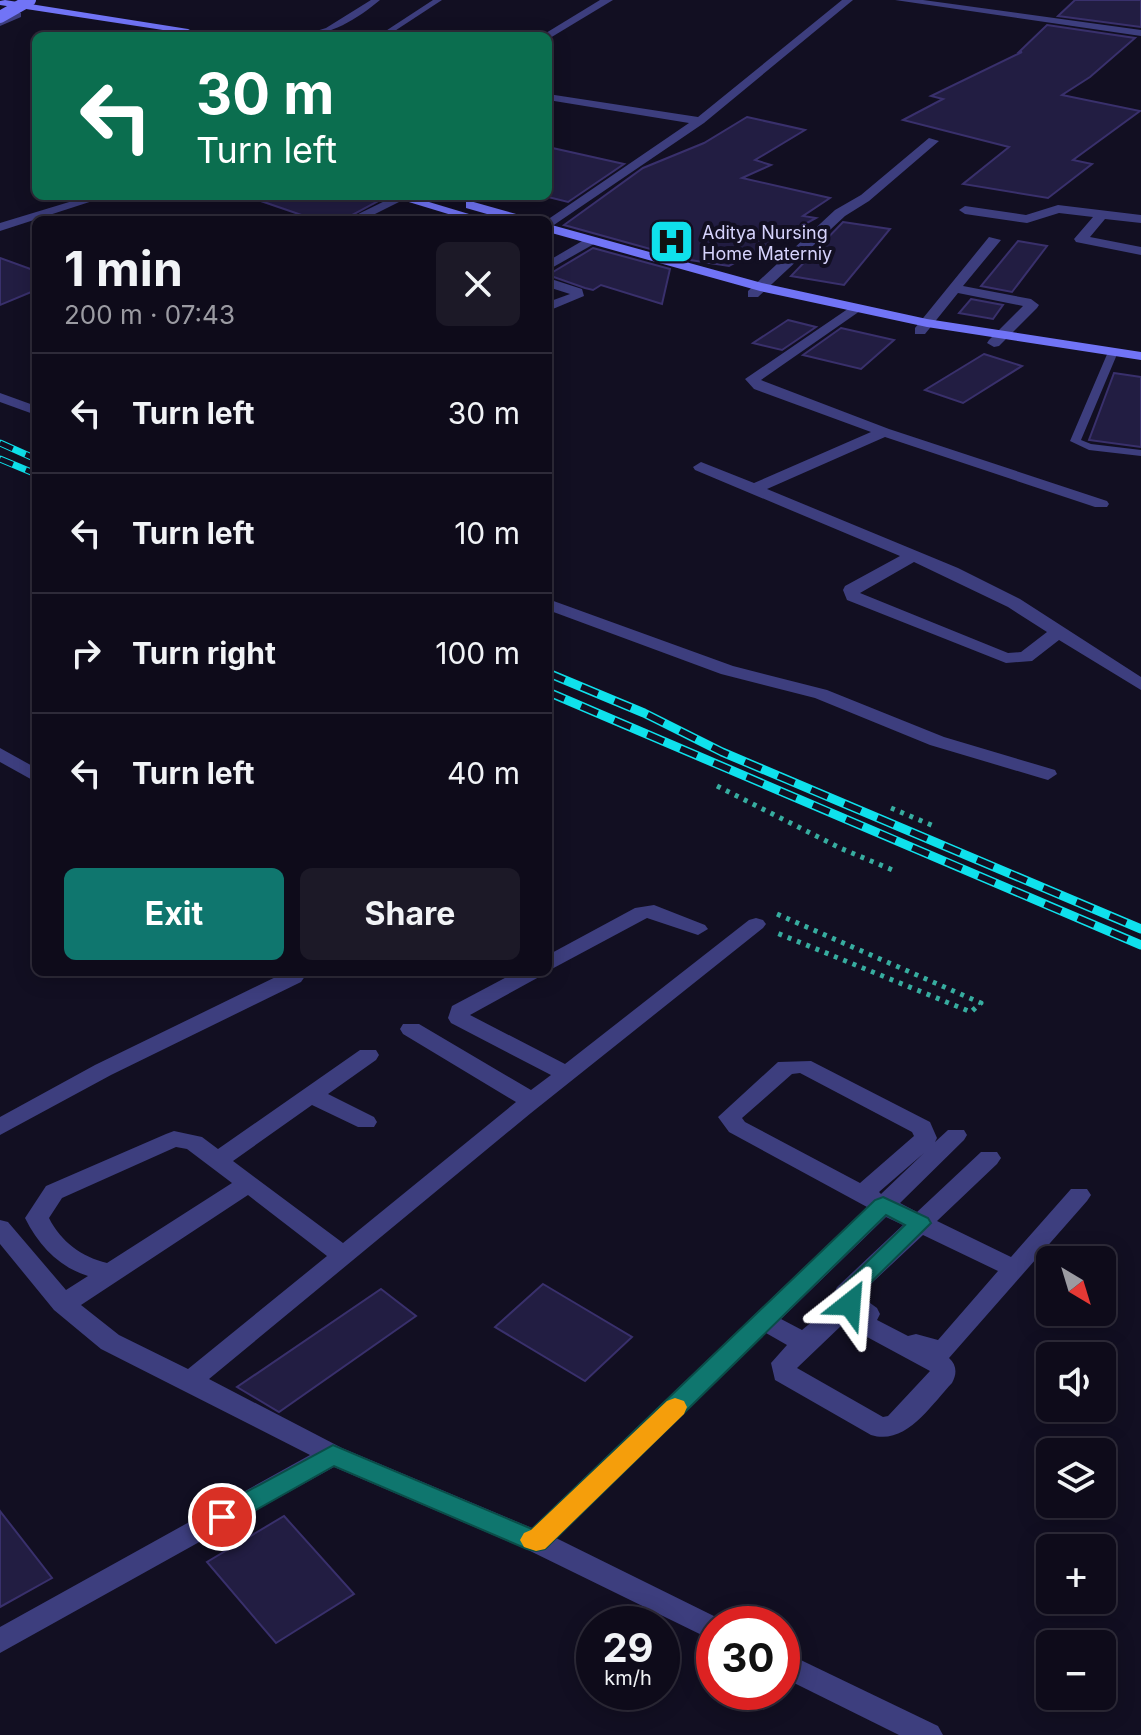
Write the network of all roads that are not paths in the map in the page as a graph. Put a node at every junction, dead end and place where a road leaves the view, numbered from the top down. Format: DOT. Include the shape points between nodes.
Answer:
graph roads {
  1 [pos="45,0"];
  2 [pos="376,0"];
  3 [pos="438,0"];
  4 [pos="608,0"];
  5 [pos="848,0"];
  6 [pos="900,0"];
  7 [pos="1031,0"];
  8 [pos="31,4"];
  9 [pos="2,10"];
  10 [pos="17,15"];
  11 [pos="1017,16"];
  12 [pos="117,32"];
  13 [pos="188,32"];
  14 [pos="321,32"];
  15 [pos="388,32"];
  16 [pos="552,33"];
  17 [pos="1141,33"];
  18 [pos="552,98"];
  19 [pos="700,121"];
  20 [pos="933,141"];
  21 [pos="89,200"];
  22 [pos="394,200"];
  23 [pos="411,200"];
  24 [pos="454,200"];
  25 [pos="965,210"];
  26 [pos="36,216"];
  27 [pos="360,216"];
  28 [pos="469,216"];
  29 [pos="508,216"];
  30 [pos="1100,216"];
  31 [pos="32,217"];
  32 [pos="1141,219"];
  33 [pos="552,223"];
  34 [pos="1141,226"];
  35 [pos="0,227"];
  36 [pos="552,228"];
  37 [pos="552,238"];
  38 [pos="994,240"];
  39 [pos="589,244"];
  40 [pos="1141,251"];
  41 [pos="552,264"];
  42 [pos="552,283"];
  43 [pos="956,289"];
  44 [pos="757,291"];
  45 [pos="552,305"];
  46 [pos="848,311"];
  47 [pos="924,327"];
  48 [pos="998,339"];
  49 [pos="1141,356"];
  50 [pos="1110,357"];
  51 [pos="1141,366"];
  52 [pos="0,397"];
  53 [pos="32,409"];
  54 [pos="884,432"];
  55 [pos="1141,453"];
  56 [pos="701,467"];
  57 [pos="754,489"];
  58 [pos="1101,504"];
  59 [pos="913,556"];
  60 [pos="552,605"];
  61 [pos="1057,633"];
  62 [pos="1141,685"];
  63 [pos="0,754"];
  64 [pos="28,761"];
  65 [pos="1048,774"];
  66 [pos="766,919"];
  67 [pos="698,929"];
  68 [pos="552,962"];
  69 [pos="295,976"];
  70 [pos="525,976"];
  71 [pos="411,1029"];
  72 [pos="368,1055"];
  73 [pos="567,1074"];
  74 [pos="311,1095"];
  75 [pos="532,1101"];
  76 [pos="366,1122"];
  77 [pos="0,1127"];
  78 [pos="956,1135"];
  79 [pos="989,1158"];
  80 [pos="217,1161"];
  81 [pos="248,1184"];
  82 [pos="1079,1195"];
  83 [pos="872,1199"];
  84 [pos="920,1223"];
  85 [pos="0,1228"];
  86 [pos="344,1256"];
  87 [pos="1014,1269"];
  88 [pos="110,1273"];
  89 [pos="63,1304"];
  90 [pos="765,1321"];
  91 [pos="804,1343"];
  92 [pos="190,1381"];
  93 [pos="333,1455"];
  94 [pos="536,1541"];
  95 [pos="696,1620"];
  96 [pos="0,1641"];
  97 [pos="800,1672"];
  98 [pos="928,1735"];
  1 -- 8 [label="street"];
  2 -- 14 [label="lane"];
  3 -- 15 [label="lane"];
  4 -- 16 [label="street"];
  5 -- 19 [label="street"];
  6 -- 11 [label="street"];
  7 -- 11 [label="street"];
  8 -- 9 [label="street"];
  8 -- 10 [label="street"];
  8 -- 13 [label="street"];
  9 -- 10 [label="street"];
  10 -- 12 [label="street"];
  11 -- 17 [label="street"];
  18 -- 19 [label="street"];
  19 -- 33 [label="street"];
  20 -- 44 [label="street" via="840,213"];
  21 -- 26 [label="street"];
  22 -- 27 [label="street"];
  23 -- 28 [label="street"];
  24 -- 29 [label="street"];
  25 -- 30 [label="street" via="1027,219 1049,209"];
  30 -- 32 [label="street"];
  30 -- 34 [label="street"];
  30 -- 40 [label="street" via="1081,239 1084,242"];
  31 -- 35 [label="street"];
  36 -- 39 [label="street"];
  37 -- 39 [label="street"];
  38 -- 43 [label="street"];
  39 -- 41 [label="street"];
  39 -- 44 [label="street"];
  42 -- 45 [label="street" via="577,296"];
  43 -- 47 [label="street"];
  43 -- 48 [label="street" via="1032,305"];
  44 -- 46 [label="street"];
  46 -- 47 [label="street"];
  46 -- 54 [label="street" via="752,379"];
  47 -- 48 [label="street"];
  48 -- 50 [label="street"];
  49 -- 50 [label="street"];
  50 -- 51 [label="street"];
  50 -- 55 [label="lane" via="1075,441"];
  52 -- 53 [label="street"];
  54 -- 57 [label="street"];
  54 -- 58 [label="street"];
  56 -- 57 [label="street"];
  57 -- 59 [label="street"];
  59 -- 61 [label="street" via="1014,603"];
  59 -- 61 [label="street" via="851,590 853,596 1006,658 1026,657"];
  60 -- 65 [label="street" via="727,670 821,694 937,741"];
  61 -- 62 [label="street"];
  63 -- 64 [label="street"];
  66 -- 73 [label="street"];
  67 -- 68 [label="street" via="654,911 642,912"];
  69 -- 77 [label="street"];
  70 -- 73 [label="street" via="460,1011 459,1018"];
  71 -- 75 [label="street"];
  72 -- 74 [label="street"];
  73 -- 75 [label="street"];
  74 -- 76 [label="street"];
  74 -- 80 [label="street"];
  75 -- 86 [label="street"];
  78 -- 83 [label="street"];
  79 -- 84 [label="street"];
  80 -- 81 [label="street"];
  80 -- 88 [label="street" via="194,1143 174,1139 54,1192 37,1218 43,1230 74,1263"];
  81 -- 86 [label="street"];
  81 -- 88 [label="street"];
  82 -- 87 [label="street"];
  83 -- 83 [label="street" via="737,1127 729,1117 786,1067 803,1066 922,1127 926,1138"];
  83 -- 84 [label="street"];
  83 -- 90 [label="street"];
  84 -- 87 [label="street"];
  84 -- 87 [label="street" via="846,1293 850,1304 926,1348 944,1350"];
  85 -- 89 [label="street"];
  86 -- 92 [label="street"];
  88 -- 89 [label="street"];
  89 -- 92 [label="street" via="110,1342"];
  90 -- 91 [label="street"];
  90 -- 94 [label="street"];
  91 -- 91 [label="street" via="784,1363 784,1373 880,1428 896,1425 943,1376 942,1366 846,1314 835,1316"];
  92 -- 93 [label="street"];
  93 -- 94 [label="street"];
  93 -- 96 [label="street"];
  94 -- 95 [label="street"];
  97 -- 98 [label="street"];
}
